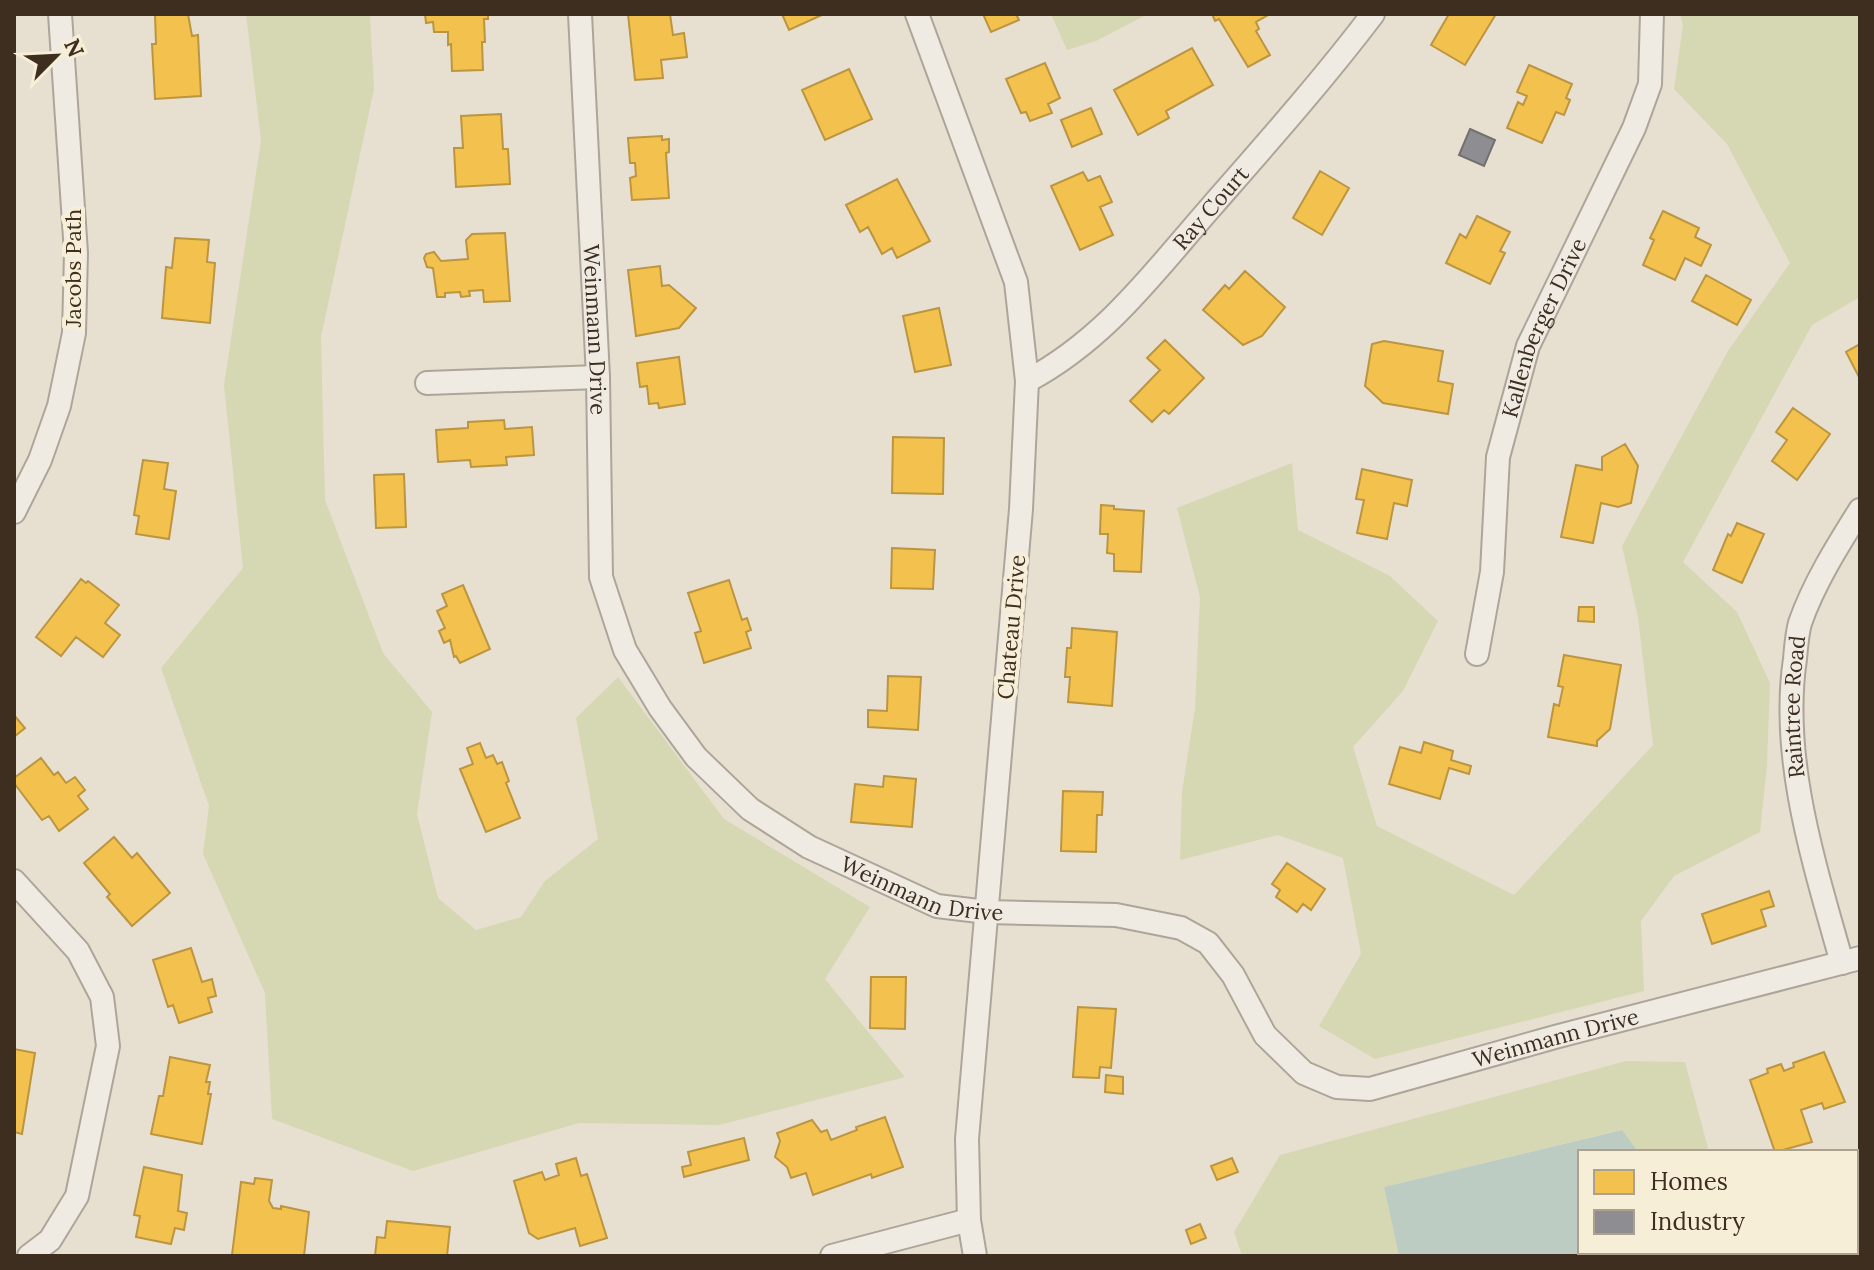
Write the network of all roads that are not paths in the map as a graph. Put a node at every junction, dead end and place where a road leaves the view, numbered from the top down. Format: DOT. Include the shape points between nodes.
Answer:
graph roads {
  1 [pos="60,14"];
  2 [pos="580,14"];
  3 [pos="917,14"];
  4 [pos="1373,14"];
  5 [pos="1652,14"];
  6 [pos="598,377"];
  7 [pos="1027,381"];
  8 [pos="427,383"];
  9 [pos="1860,510"];
  10 [pos="14,512"];
  11 [pos="1477,654"];
  12 [pos="14,881"];
  13 [pos="987,912"];
  14 [pos="1851,960"];
  15 [pos="969,1220"];
  16 [pos="29,1256"];
  17 [pos="832,1256"];
  18 [pos="975,1256"];
  1 -- 10 [label="street, Jacobs Path" via="76,253 74,333 59,406"];
  2 -- 6 [label="street, Weinmann Drive"];
  3 -- 7 [label="street, Chateau Drive" via="1016,282"];
  4 -- 7 [label="street, Ray Court" via="1115,318 1061,363"];
  5 -- 11 [label="street, Kallenberger Drive" via="1650,84 1634,128 1524,360 1498,457 1492,572"];
  6 -- 8 [label="street"];
  6 -- 13 [label="street, Weinmann Drive" via="601,577 625,650 660,708 696,757 750,809 809,847 937,906"];
  7 -- 13 [label="street, Chateau Drive"];
  9 -- 14 [label="street, Raintree Road" via="1800,624 1791,686 1805,826"];
  12 -- 16 [label="street" via="78,951 102,997 108,1046 77,1196 50,1240"];
  13 -- 14 [label="street, Weinmann Drive" via="1116,915 1181,928 1208,943 1233,975 1265,1035 1304,1073 1337,1087 1370,1089"];
  13 -- 15 [label="street, Chateau Drive" via="967,1139"];
  15 -- 17 [label="street"];
  15 -- 18 [label="street, Chateau Drive"];
}
